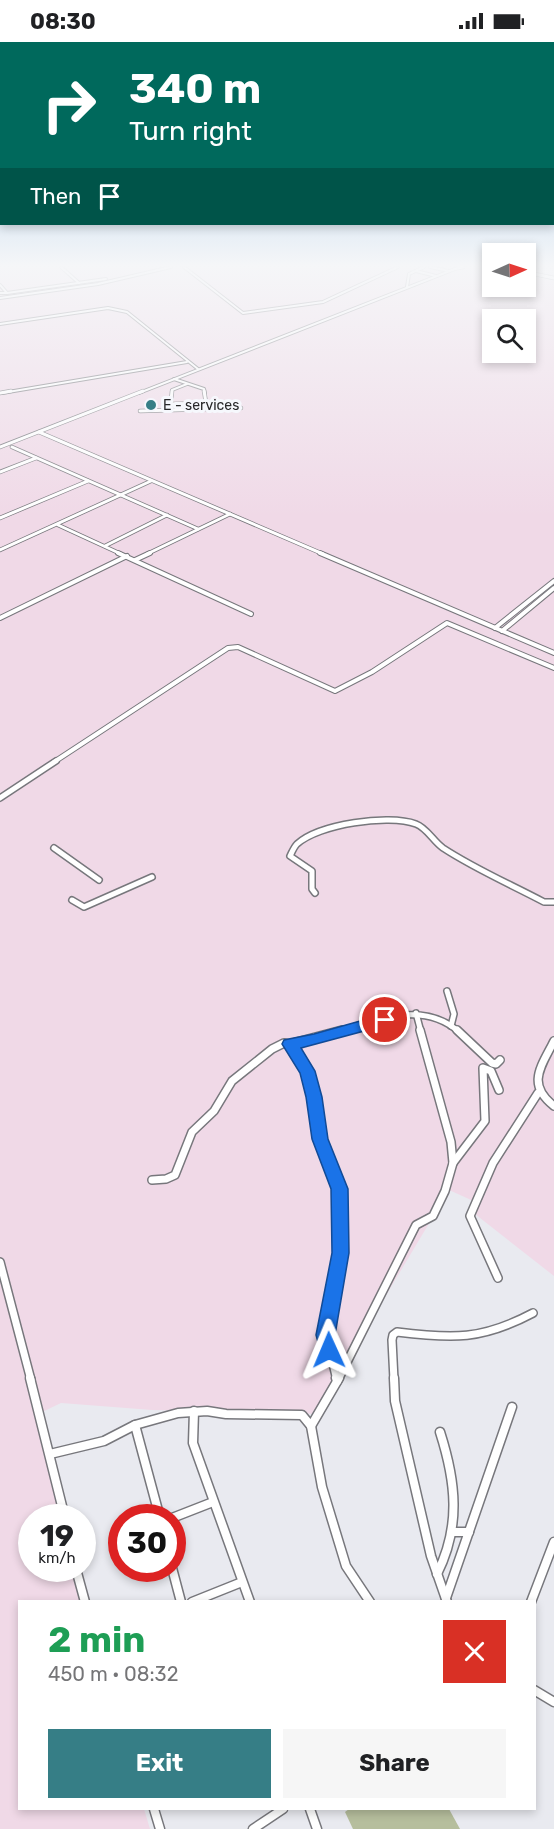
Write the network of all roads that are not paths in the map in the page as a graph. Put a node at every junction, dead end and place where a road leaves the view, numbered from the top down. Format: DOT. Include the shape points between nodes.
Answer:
graph roads {
  1 [pos="173,350"];
  2 [pos="246,350"];
  3 [pos="187,362"];
  4 [pos="192,365"];
  5 [pos="206,366"];
  6 [pos="198,369"];
  7 [pos="174,379"];
  8 [pos="188,384"];
  9 [pos="0,393"];
  10 [pos="143,403"];
  11 [pos="207,403"];
  12 [pos="170,404"];
  13 [pos="207,408"];
  14 [pos="241,408"];
  15 [pos="170,410"];
  16 [pos="39,432"];
  17 [pos="0,447"];
  18 [pos="12,447"];
  19 [pos="36,458"];
  20 [pos="0,472"];
  21 [pos="151,480"];
  22 [pos="88,481"];
  23 [pos="122,495"];
  24 [pos="230,514"];
  25 [pos="166,515"];
  26 [pos="0,518"];
  27 [pos="58,525"];
  28 [pos="198,529"];
  29 [pos="105,546"];
  30 [pos="0,550"];
  31 [pos="127,556"];
  32 [pos="135,560"];
  33 [pos="554,581"];
  34 [pos="554,588"];
  35 [pos="251,614"];
  36 [pos="0,618"];
  37 [pos="495,628"];
  38 [pos="502,631"];
  39 [pos="554,653"];
  40 [pos="554,668"];
  41 [pos="0,798"];
  42 [pos="54,848"];
  43 [pos="152,877"];
  44 [pos="99,880"];
  45 [pos="315,893"];
  46 [pos="72,900"];
  47 [pos="554,902"];
  48 [pos="447,990"];
  49 [pos="416,1013"];
  50 [pos="451,1026"];
  51 [pos="554,1041"];
  52 [pos="290,1044"];
  53 [pos="500,1060"];
  54 [pos="499,1090"];
  55 [pos="538,1093"];
  56 [pos="554,1106"];
  57 [pos="453,1162"];
  58 [pos="152,1180"];
  59 [pos="0,1262"];
  60 [pos="498,1278"];
  61 [pos="533,1313"];
  62 [pos="337,1381"];
  63 [pos="512,1407"];
  64 [pos="194,1412"];
  65 [pos="135,1425"];
  66 [pos="311,1426"];
  67 [pos="441,1432"];
  68 [pos="50,1454"];
  69 [pos="213,1502"];
  70 [pos="62,1504"];
  71 [pos="156,1504"];
  72 [pos="186,1513"];
  73 [pos="453,1532"];
  74 [pos="469,1532"];
  75 [pos="554,1542"];
  76 [pos="437,1574"];
  77 [pos="80,1582"];
  78 [pos="176,1582"];
  79 [pos="242,1582"];
  80 [pos="84,1600"];
  81 [pos="180,1600"];
  82 [pos="197,1600"];
  83 [pos="249,1600"];
  84 [pos="369,1600"];
  85 [pos="446,1600"];
  86 [pos="532,1600"];
  87 [pos="536,1691"];
  88 [pos="554,1702"];
  89 [pos="154,1810"];
  90 [pos="280,1810"];
  91 [pos="310,1810"];
  92 [pos="160,1829"];
  93 [pos="253,1829"];
  94 [pos="317,1829"];
  1 -- 3 [label="street"];
  2 -- 5 [label="street"];
  3 -- 4 [label="street"];
  3 -- 9 [label="street"];
  4 -- 5 [label="street"];
  4 -- 6 [label="street"];
  5 -- 6 [label="street"];
  6 -- 7 [label="street"];
  7 -- 8 [label="street"];
  7 -- 16 [label="street"];
  8 -- 11 [label="street" via="204,389"];
  8 -- 12 [label="street" via="172,390"];
  10 -- 15 [label="street" via="141,410"];
  11 -- 12 [label="street"];
  11 -- 13 [label="street"];
  12 -- 15 [label="street"];
  13 -- 14 [label="street"];
  13 -- 15 [label="street"];
  16 -- 17 [label="street"];
  16 -- 21 [label="street"];
  18 -- 19 [label="street"];
  19 -- 20 [label="street"];
  19 -- 22 [label="street"];
  21 -- 23 [label="street"];
  21 -- 24 [label="street"];
  22 -- 23 [label="street"];
  22 -- 26 [label="street"];
  23 -- 25 [label="street"];
  23 -- 27 [label="street"];
  24 -- 28 [label="street"];
  24 -- 37 [label="street"];
  25 -- 28 [label="street"];
  25 -- 29 [label="street"];
  27 -- 29 [label="street"];
  27 -- 30 [label="street"];
  28 -- 32 [label="street"];
  29 -- 31 [label="street"];
  31 -- 32 [label="street"];
  31 -- 36 [label="street"];
  32 -- 35 [label="street"];
  33 -- 37 [label="street"];
  34 -- 38 [label="street"];
  37 -- 38 [label="street"];
  38 -- 39 [label="street"];
  40 -- 41 [label="street" via="447,623 335,691 238,647 228,648"];
  42 -- 44 [label="street"];
  43 -- 46 [label="street" via="84,907"];
  45 -- 47 [label="street" via="312,871 290,855 298,842 318,831 359,823 409,823 422,828 442,848 544,902"];
  48 -- 50 [label="street" via="454,1014"];
  49 -- 50 [label="street" via="431,1015"];
  49 -- 52 [label="street"];
  49 -- 57 [label="street"];
  50 -- 53 [label="street" via="492,1063"];
  51 -- 55 [label="street" via="537,1079"];
  52 -- 58 [label="street" via="272,1049 232,1082 214,1112 192,1132 175,1175"];
  52 -- 62 [label="street" via="307,1071 320,1139 340,1189 341,1253 326,1335"];
  54 -- 57 [label="street" via="491,1071 483,1068 485,1121"];
  55 -- 56 [label="street"];
  55 -- 60 [label="street" via="493,1163 470,1216"];
  57 -- 62 [label="street" via="433,1216 416,1225"];
  59 -- 68 [label="street"];
  61 -- 76 [label="street" via="508,1328 465,1338 397,1332 393,1335 395,1401"];
  62 -- 66 [label="street"];
  63 -- 74 [label="street"];
  64 -- 65 [label="street"];
  64 -- 66 [label="street" via="302,1415"];
  64 -- 69 [label="street" via="193,1443"];
  65 -- 68 [label="street" via="104,1441"];
  65 -- 71 [label="street"];
  66 -- 84 [label="street" via="322,1487 346,1566"];
  67 -- 73 [label="street" via="450,1474"];
  68 -- 70 [label="street"];
  69 -- 72 [label="street"];
  69 -- 79 [label="street"];
  73 -- 74 [label="street"];
  73 -- 76 [label="street"];
  74 -- 85 [label="street"];
  75 -- 86 [label="street"];
  76 -- 85 [label="street"];
  77 -- 80 [label="street"];
  78 -- 81 [label="street"];
  79 -- 82 [label="street"];
  79 -- 83 [label="street"];
  87 -- 88 [label="street"];
  89 -- 92 [label="street"];
  90 -- 93 [label="street"];
  91 -- 94 [label="street"];
}
